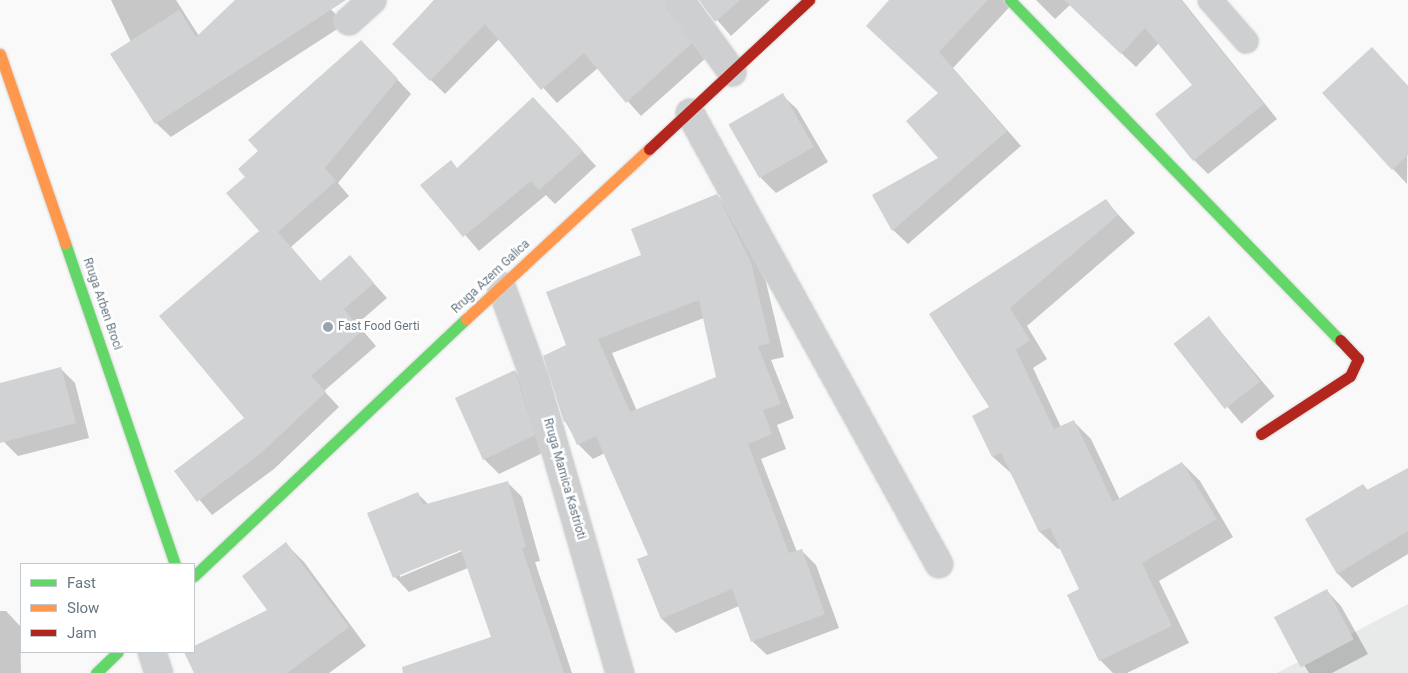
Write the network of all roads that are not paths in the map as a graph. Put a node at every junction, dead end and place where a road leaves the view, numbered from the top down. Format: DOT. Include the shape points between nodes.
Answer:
graph roads {
  1 [pos="372,0"];
  2 [pos="680,0"];
  3 [pos="809,0"];
  4 [pos="1010,0"];
  5 [pos="1210,0"];
  6 [pos="349,22"];
  7 [pos="1246,41"];
  8 [pos="0,54"];
  9 [pos="732,72"];
  10 [pos="690,113"];
  11 [pos="501,286"];
  12 [pos="1261,434"];
  13 [pos="175,563"];
  14 [pos="939,564"];
  15 [pos="195,575"];
  16 [pos="117,653"];
  17 [pos="152,653"];
  18 [pos="96,673"];
  19 [pos="159,673"];
  20 [pos="620,673"];
  1 -- 6 [label="street"];
  2 -- 9 [label="street"];
  3 -- 9 [label="street, Rruga Azem Galica"];
  4 -- 12 [label="street" via="1358,359 1350,376"];
  5 -- 7 [label="lane"];
  8 -- 13 [label="street, Rruga Arben Broci"];
  9 -- 10 [label="street, Rruga Azem Galica"];
  10 -- 11 [label="street, Rruga Azem Galica"];
  10 -- 14 [label="street"];
  11 -- 15 [label="street, Rruga Azem Galica"];
  11 -- 20 [label="street, Rruga Mamica Kastrioti" via="535,379"];
  16 -- 18 [label="street"];
  17 -- 19 [label="street"];
}
